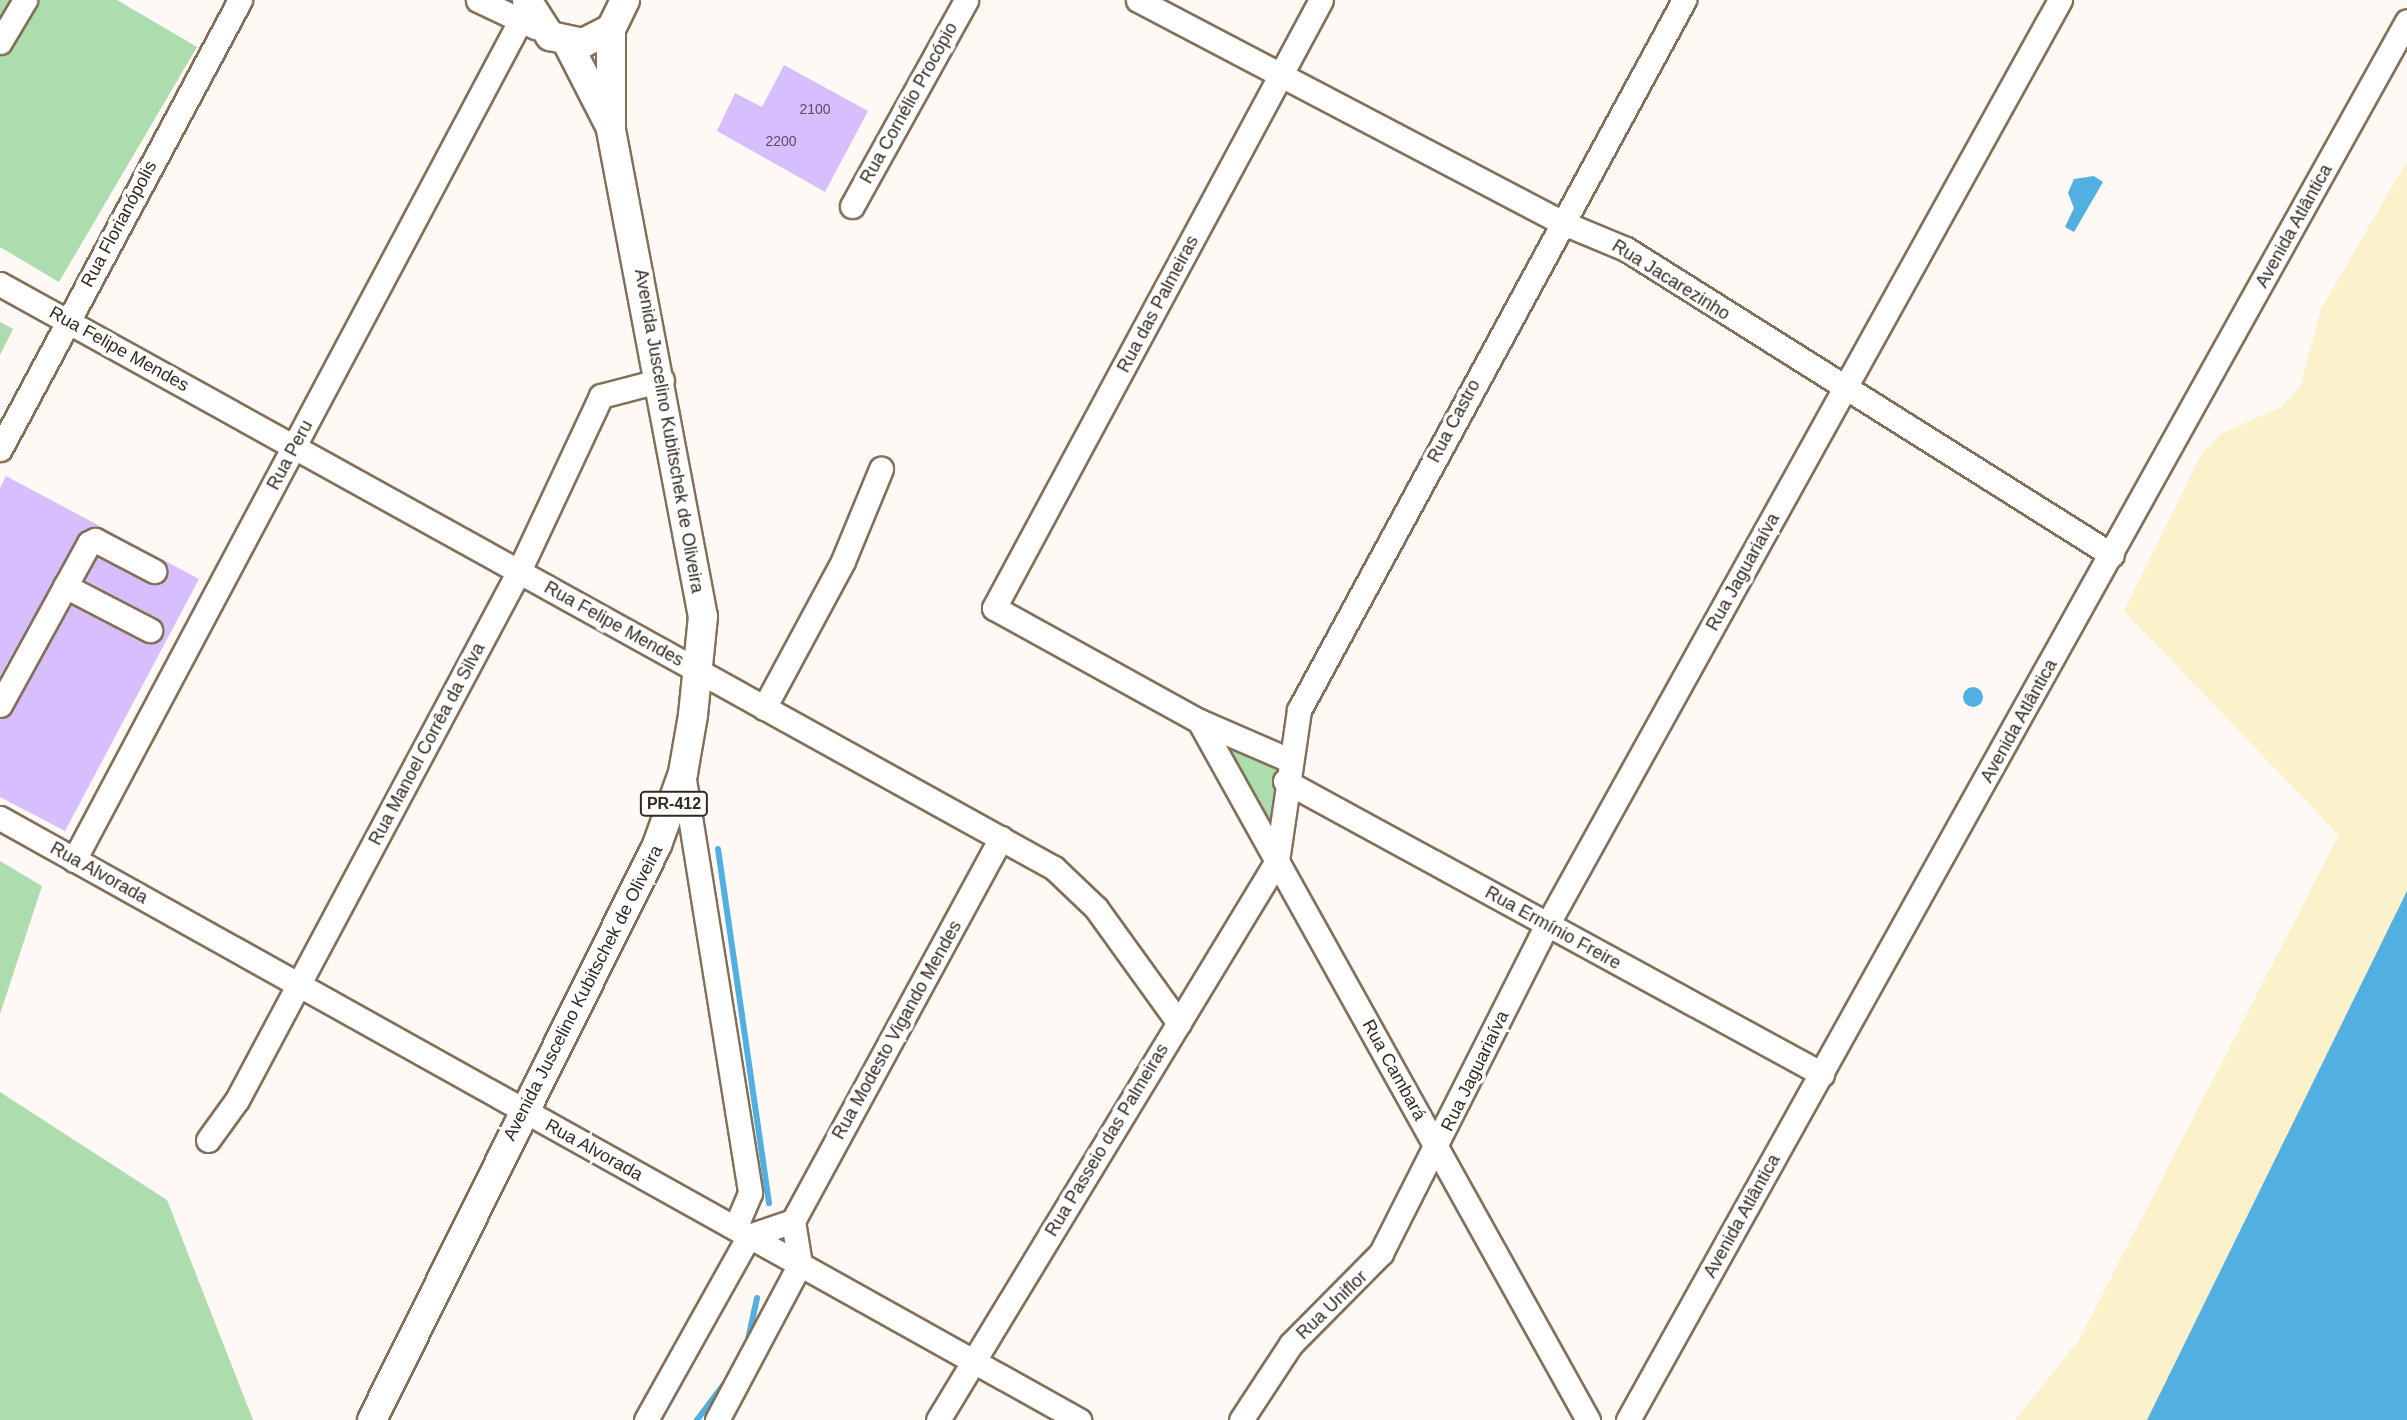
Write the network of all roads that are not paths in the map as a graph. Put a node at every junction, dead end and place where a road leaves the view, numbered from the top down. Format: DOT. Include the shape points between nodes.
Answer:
graph roads {
  1 [pos="25,0"];
  2 [pos="240,0"];
  3 [pos="626,0"];
  4 [pos="966,0"];
  5 [pos="1138,0"];
  6 [pos="1321,0"];
  7 [pos="1684,0"];
  8 [pos="2060,0"];
  9 [pos="486,4"];
  10 [pos="538,19"];
  11 [pos="2407,22"];
  12 [pos="611,29"];
  13 [pos="0,42"];
  14 [pos="509,51"];
  15 [pos="1280,77"];
  16 [pos="611,128"];
  17 [pos="852,206"];
  18 [pos="1562,222"];
  19 [pos="0,284"];
  20 [pos="67,321"];
  21 [pos="662,380"];
  22 [pos="1844,390"];
  23 [pos="295,445"];
  24 [pos="0,449"];
  25 [pos="881,469"];
  26 [pos="2112,555"];
  27 [pos="154,571"];
  28 [pos="519,571"];
  29 [pos="65,586"];
  30 [pos="994,608"];
  31 [pos="150,631"];
  32 [pos="697,671"];
  33 [pos="0,705"];
  34 [pos="764,708"];
  35 [pos="1199,721"];
  36 [pos="1286,770"];
  37 [pos="683,773"];
  38 [pos="0,818"];
  39 [pos="1001,838"];
  40 [pos="74,860"];
  41 [pos="1277,860"];
  42 [pos="1547,925"];
  43 [pos="299,985"];
  44 [pos="1179,1023"];
  45 [pos="1822,1074"];
  46 [pos="523,1110"];
  47 [pos="208,1140"];
  48 [pos="1437,1149"];
  49 [pos="793,1221"];
  50 [pos="742,1232"];
  51 [pos="800,1264"];
  52 [pos="974,1361"];
  53 [pos="372,1420"];
  54 [pos="646,1420"];
  55 [pos="717,1420"];
  56 [pos="938,1420"];
  57 [pos="1079,1420"];
  58 [pos="1241,1420"];
  59 [pos="1588,1420"];
  60 [pos="1628,1420"];
  1 -- 13 [label="street"];
  2 -- 20 [label="street, Rua Florianópolis"];
  3 -- 12 [label="main road, PR-412"];
  4 -- 17 [label="street, Rua Cornélio Procópio"];
  5 -- 15 [label="street, Rua Jacarezinho"];
  6 -- 15 [label="street, Rua das Palmeiras"];
  7 -- 18 [label="street, Rua Castro"];
  8 -- 22 [label="street, Rua Jaguariaíva"];
  9 -- 10 [label="street"];
  10 -- 12 [label="main road" via="591,41"];
  10 -- 14 [label="street"];
  10 -- 14 [label="street, Rua Peru"];
  10 -- 16 [label="main road, Avenida Juscelino Kubitschek de Oliveira / PR-412"];
  11 -- 26 [label="street, Avenida Atlântica"];
  12 -- 16 [label="main road, Avenida Juscelino Kubitschek de Oliveira / PR-412"];
  14 -- 23 [label="street, Rua Peru"];
  15 -- 18 [label="street, Rua Jacarezinho"];
  15 -- 30 [label="street, Rua das Palmeiras"];
  16 -- 21 [label="main road, Avenida Juscelino Kubitschek de Oliveira / PR-412"];
  18 -- 22 [label="street, Rua Jacarezinho" via="1626,249"];
  18 -- 36 [label="street, Rua Castro" via="1312,683"];
  19 -- 20 [label="street, Rua Felipe Mendes"];
  20 -- 23 [label="street, Rua Felipe Mendes"];
  20 -- 24 [label="street, Rua Florianópolis"];
  21 -- 28 [label="street, Rua Manoel Corrêa da Silva" via="601,396"];
  21 -- 32 [label="main road, Avenida Juscelino Kubitschek de Oliveira / PR-412" via="703,617"];
  22 -- 26 [label="street, Rua Jacarezinho"];
  22 -- 42 [label="street, Rua Jaguariaíva"];
  23 -- 28 [label="street, Rua Felipe Mendes"];
  23 -- 40 [label="street, Rua Peru"];
  25 -- 34 [label="street" via="844,561"];
  26 -- 45 [label="street, Avenida Atlântica"];
  27 -- 29 [label="street" via="95,540"];
  28 -- 32 [label="street, Rua Felipe Mendes"];
  28 -- 43 [label="street, Rua Manoel Corrêa da Silva"];
  29 -- 31 [label="street"];
  29 -- 33 [label="street"];
  30 -- 35 [label="street, Rua Ermínio Freire"];
  32 -- 34 [label="street, Rua Felipe Mendes"];
  32 -- 37 [label="main road, Avenida Juscelino Kubitschek de Oliveira / PR-412"];
  34 -- 39 [label="street, Rua Felipe Mendes"];
  35 -- 36 [label="street, Rua Ermínio Freire"];
  35 -- 41 [label="street, Rua Cambará"];
  36 -- 41 [label="street, Rua Castro"];
  36 -- 42 [label="street, Rua Ermínio Freire"];
  37 -- 46 [label="main road, Avenida Juscelino Kubitschek de Oliveira / PR-412" via="657,845"];
  37 -- 50 [label="street" via="750,1193"];
  38 -- 40 [label="street, Rua Alvorada"];
  39 -- 44 [label="street, Rua Felipe Mendes" via="1077,887"];
  39 -- 49 [label="street, Rua Modesto Vigando Mendes"];
  40 -- 43 [label="street, Rua Alvorada"];
  41 -- 44 [label="street, Rua Passeio das Palmeiras"];
  41 -- 48 [label="street, Rua Cambará"];
  42 -- 45 [label="street, Rua Ermínio Freire"];
  42 -- 48 [label="street, Rua Jaguariaíva"];
  43 -- 46 [label="street, Rua Alvorada"];
  43 -- 47 [label="street, Rua Manoel Corrêa da Silva"];
  44 -- 52 [label="street, Rua Passeio das Palmeiras"];
  45 -- 60 [label="street, Avenida Atlântica"];
  46 -- 50 [label="street, Rua Alvorada"];
  46 -- 53 [label="main road, Avenida Juscelino Kubitschek de Oliveira / PR-412"];
  48 -- 58 [label="street, Rua Uniflor" via="1366,1275 1291,1345"];
  48 -- 59 [label="street, Rua Cambará"];
  49 -- 50 [label="street"];
  49 -- 51 [label="street"];
  50 -- 51 [label="street, Rua Alvorada"];
  50 -- 54 [label="street"];
  51 -- 52 [label="street, Rua Alvorada"];
  51 -- 55 [label="street"];
  52 -- 56 [label="street, Rua Passeio das Palmeiras"];
  52 -- 57 [label="street, Rua Alvorada"];
}
